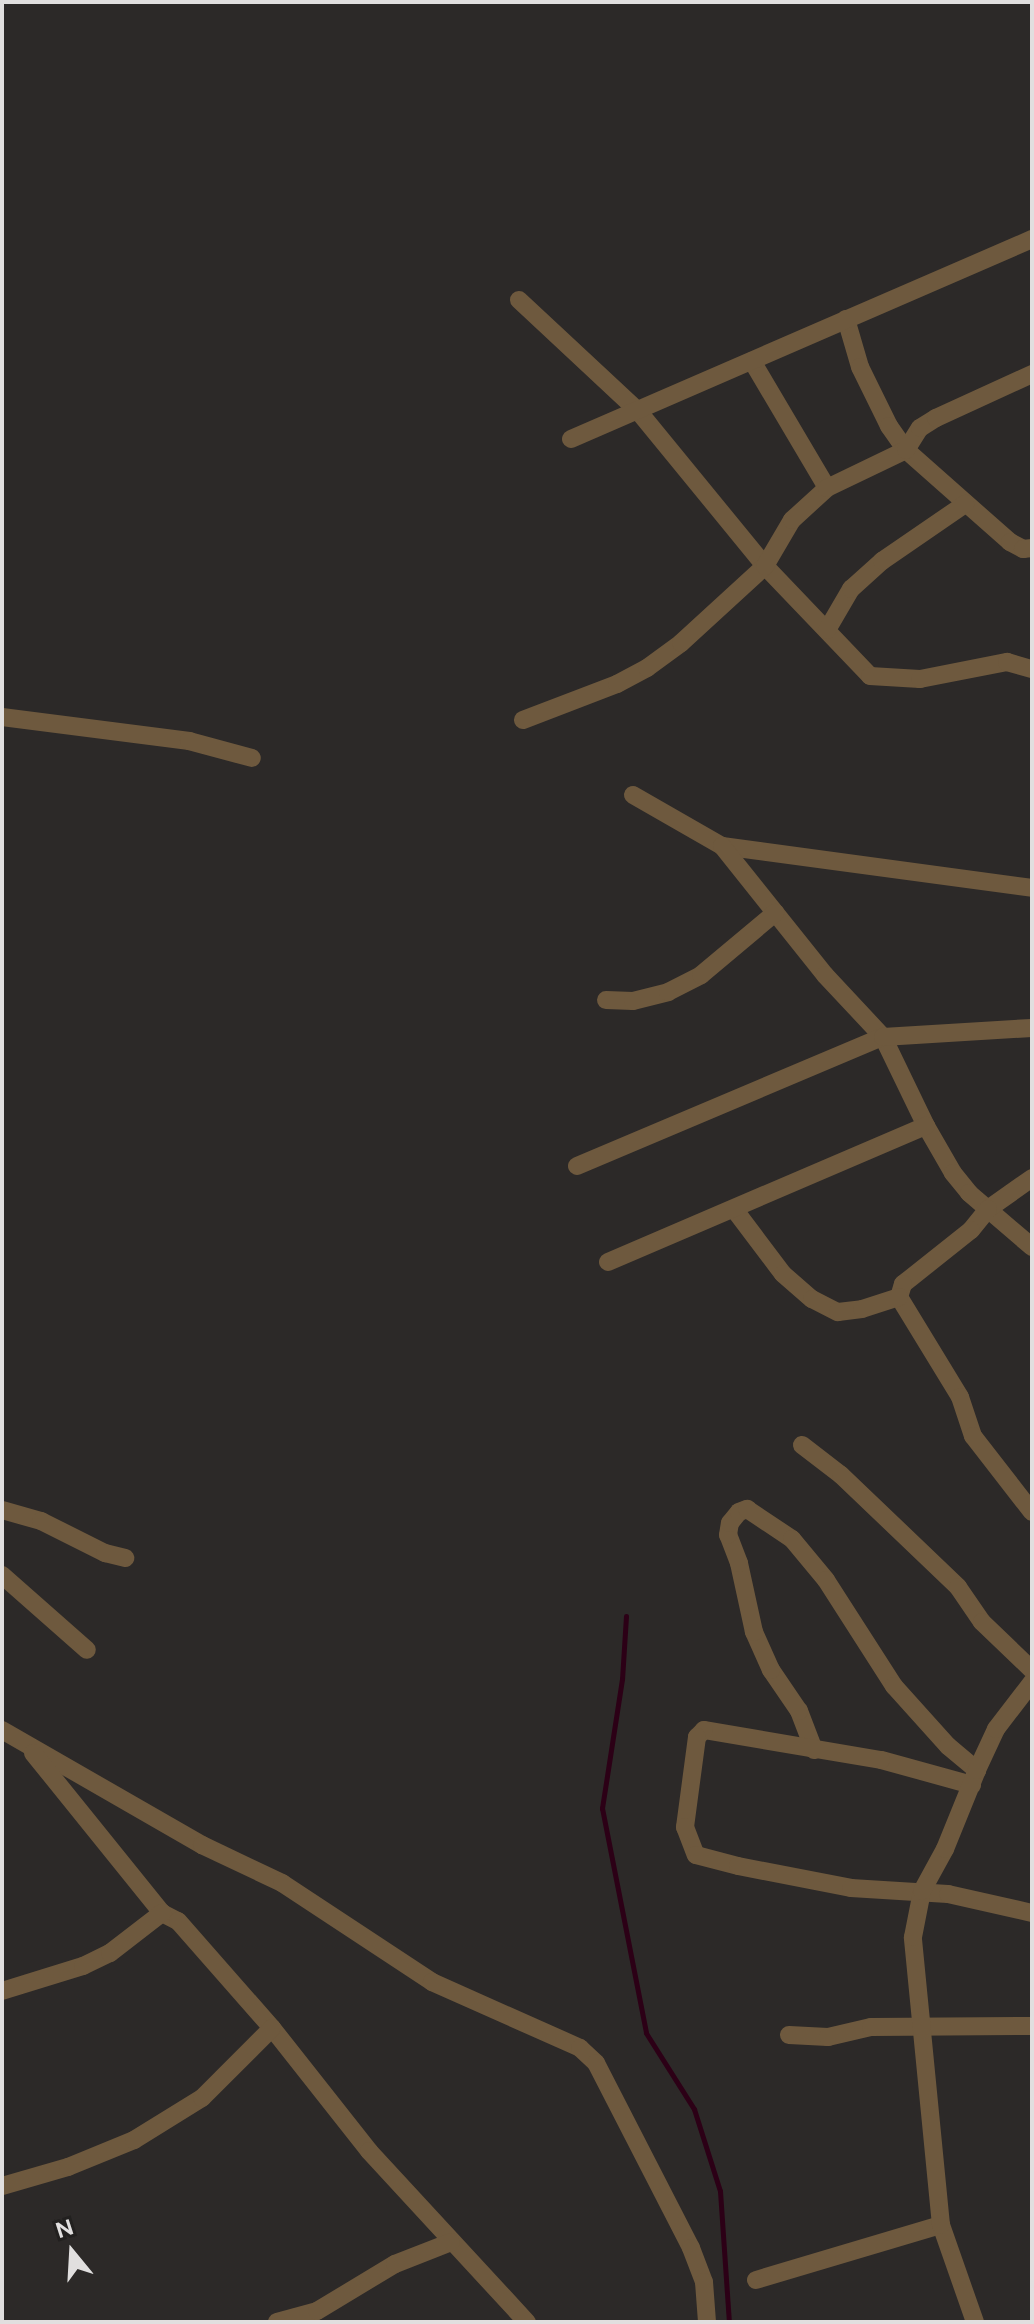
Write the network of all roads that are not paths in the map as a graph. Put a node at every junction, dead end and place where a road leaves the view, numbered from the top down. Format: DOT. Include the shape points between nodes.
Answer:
graph roads {
  1 [pos="1032,239"];
  2 [pos="519,300"];
  3 [pos="846,319"];
  4 [pos="752,361"];
  5 [pos="1032,374"];
  6 [pos="639,412"];
  7 [pos="571,439"];
  8 [pos="906,450"];
  9 [pos="827,488"];
  10 [pos="965,504"];
  11 [pos="1032,548"];
  12 [pos="765,566"];
  13 [pos="827,630"];
  14 [pos="1032,669"];
  15 [pos="2,717"];
  16 [pos="523,720"];
  17 [pos="252,758"];
  18 [pos="633,795"];
  19 [pos="722,846"];
  20 [pos="1032,888"];
  21 [pos="775,913"];
  22 [pos="606,1000"];
  23 [pos="1032,1028"];
  24 [pos="883,1037"];
  25 [pos="926,1126"];
  26 [pos="577,1166"];
  27 [pos="1032,1178"];
  28 [pos="734,1209"];
  29 [pos="988,1209"];
  30 [pos="1032,1247"];
  31 [pos="608,1262"];
  32 [pos="899,1297"];
  33 [pos="802,1445"];
  34 [pos="2,1510"];
  35 [pos="1032,1512"];
  36 [pos="125,1558"];
  37 [pos="2,1575"];
  38 [pos="87,1650"];
  39 [pos="1032,1670"];
  40 [pos="1032,1682"];
  41 [pos="2,1730"];
  42 [pos="32,1750"];
  43 [pos="814,1750"];
  44 [pos="974,1778"];
  45 [pos="922,1891"];
  46 [pos="162,1913"];
  47 [pos="1032,1913"];
  48 [pos="2,1991"];
  49 [pos="921,2026"];
  50 [pos="1032,2026"];
  51 [pos="272,2028"];
  52 [pos="789,2035"];
  53 [pos="2,2186"];
  54 [pos="941,2225"];
  55 [pos="451,2242"];
  56 [pos="756,2280"];
  57 [pos="319,2316"];
  58 [pos="277,2322"];
  59 [pos="527,2322"];
  60 [pos="707,2322"];
  61 [pos="975,2322"];
  1 -- 3 [label="street"];
  2 -- 6 [label="street"];
  3 -- 4 [label="street"];
  3 -- 8 [label="street" via="860,367"];
  4 -- 6 [label="street"];
  4 -- 9 [label="street"];
  5 -- 8 [label="street" via="936,418 920,428"];
  6 -- 7 [label="street"];
  6 -- 12 [label="street"];
  8 -- 9 [label="street"];
  8 -- 10 [label="street"];
  9 -- 12 [label="street" via="792,520"];
  10 -- 11 [label="street" via="1010,542"];
  10 -- 13 [label="street" via="851,589"];
  12 -- 13 [label="street"];
  12 -- 16 [label="street" via="647,668"];
  13 -- 14 [label="street" via="870,676 920,679 1007,662"];
  15 -- 17 [label="street" via="189,741"];
  18 -- 19 [label="street"];
  19 -- 20 [label="street"];
  19 -- 21 [label="street"];
  21 -- 22 [label="street" via="701,975 668,992 633,1001"];
  21 -- 24 [label="street"];
  23 -- 24 [label="street"];
  24 -- 25 [label="street"];
  24 -- 26 [label="street"];
  25 -- 28 [label="street"];
  25 -- 29 [label="street" via="953,1173"];
  27 -- 29 [label="street"];
  28 -- 31 [label="street"];
  28 -- 32 [label="street" via="783,1274 812,1299 838,1312"];
  29 -- 30 [label="street"];
  29 -- 32 [label="street" via="971,1230 903,1284"];
  32 -- 35 [label="street" via="960,1397 973,1436"];
  33 -- 39 [label="street" via="841,1475 958,1587 982,1622"];
  34 -- 36 [label="street"];
  37 -- 38 [label="street"];
  40 -- 44 [label="street" via="996,1729"];
  41 -- 42 [label="street"];
  42 -- 46 [label="street"];
  42 -- 60 [label="street" via="202,1845 282,1883 432,1982 580,2048 596,2063 691,2248 704,2282"];
  43 -- 44 [label="street"];
  43 -- 44 [label="street" via="799,1711 771,1670 754,1632 728,1535 730,1523 747,1509 792,1539 826,1580 894,1686"];
  43 -- 45 [label="street" via="704,1730 697,1737 685,1827 696,1855 851,1888"];
  44 -- 45 [label="street"];
  45 -- 47 [label="street"];
  45 -- 49 [label="street" via="913,1937"];
  46 -- 48 [label="street" via="110,1953"];
  46 -- 51 [label="street" via="178,1921"];
  49 -- 50 [label="street"];
  49 -- 52 [label="street" via="871,2027 828,2037"];
  49 -- 54 [label="street"];
  51 -- 53 [label="street" via="202,2098 134,2140"];
  51 -- 55 [label="street" via="369,2151"];
  54 -- 56 [label="street"];
  54 -- 61 [label="street"];
  55 -- 57 [label="street" via="395,2264"];
  55 -- 59 [label="street"];
  57 -- 58 [label="street"];
}
